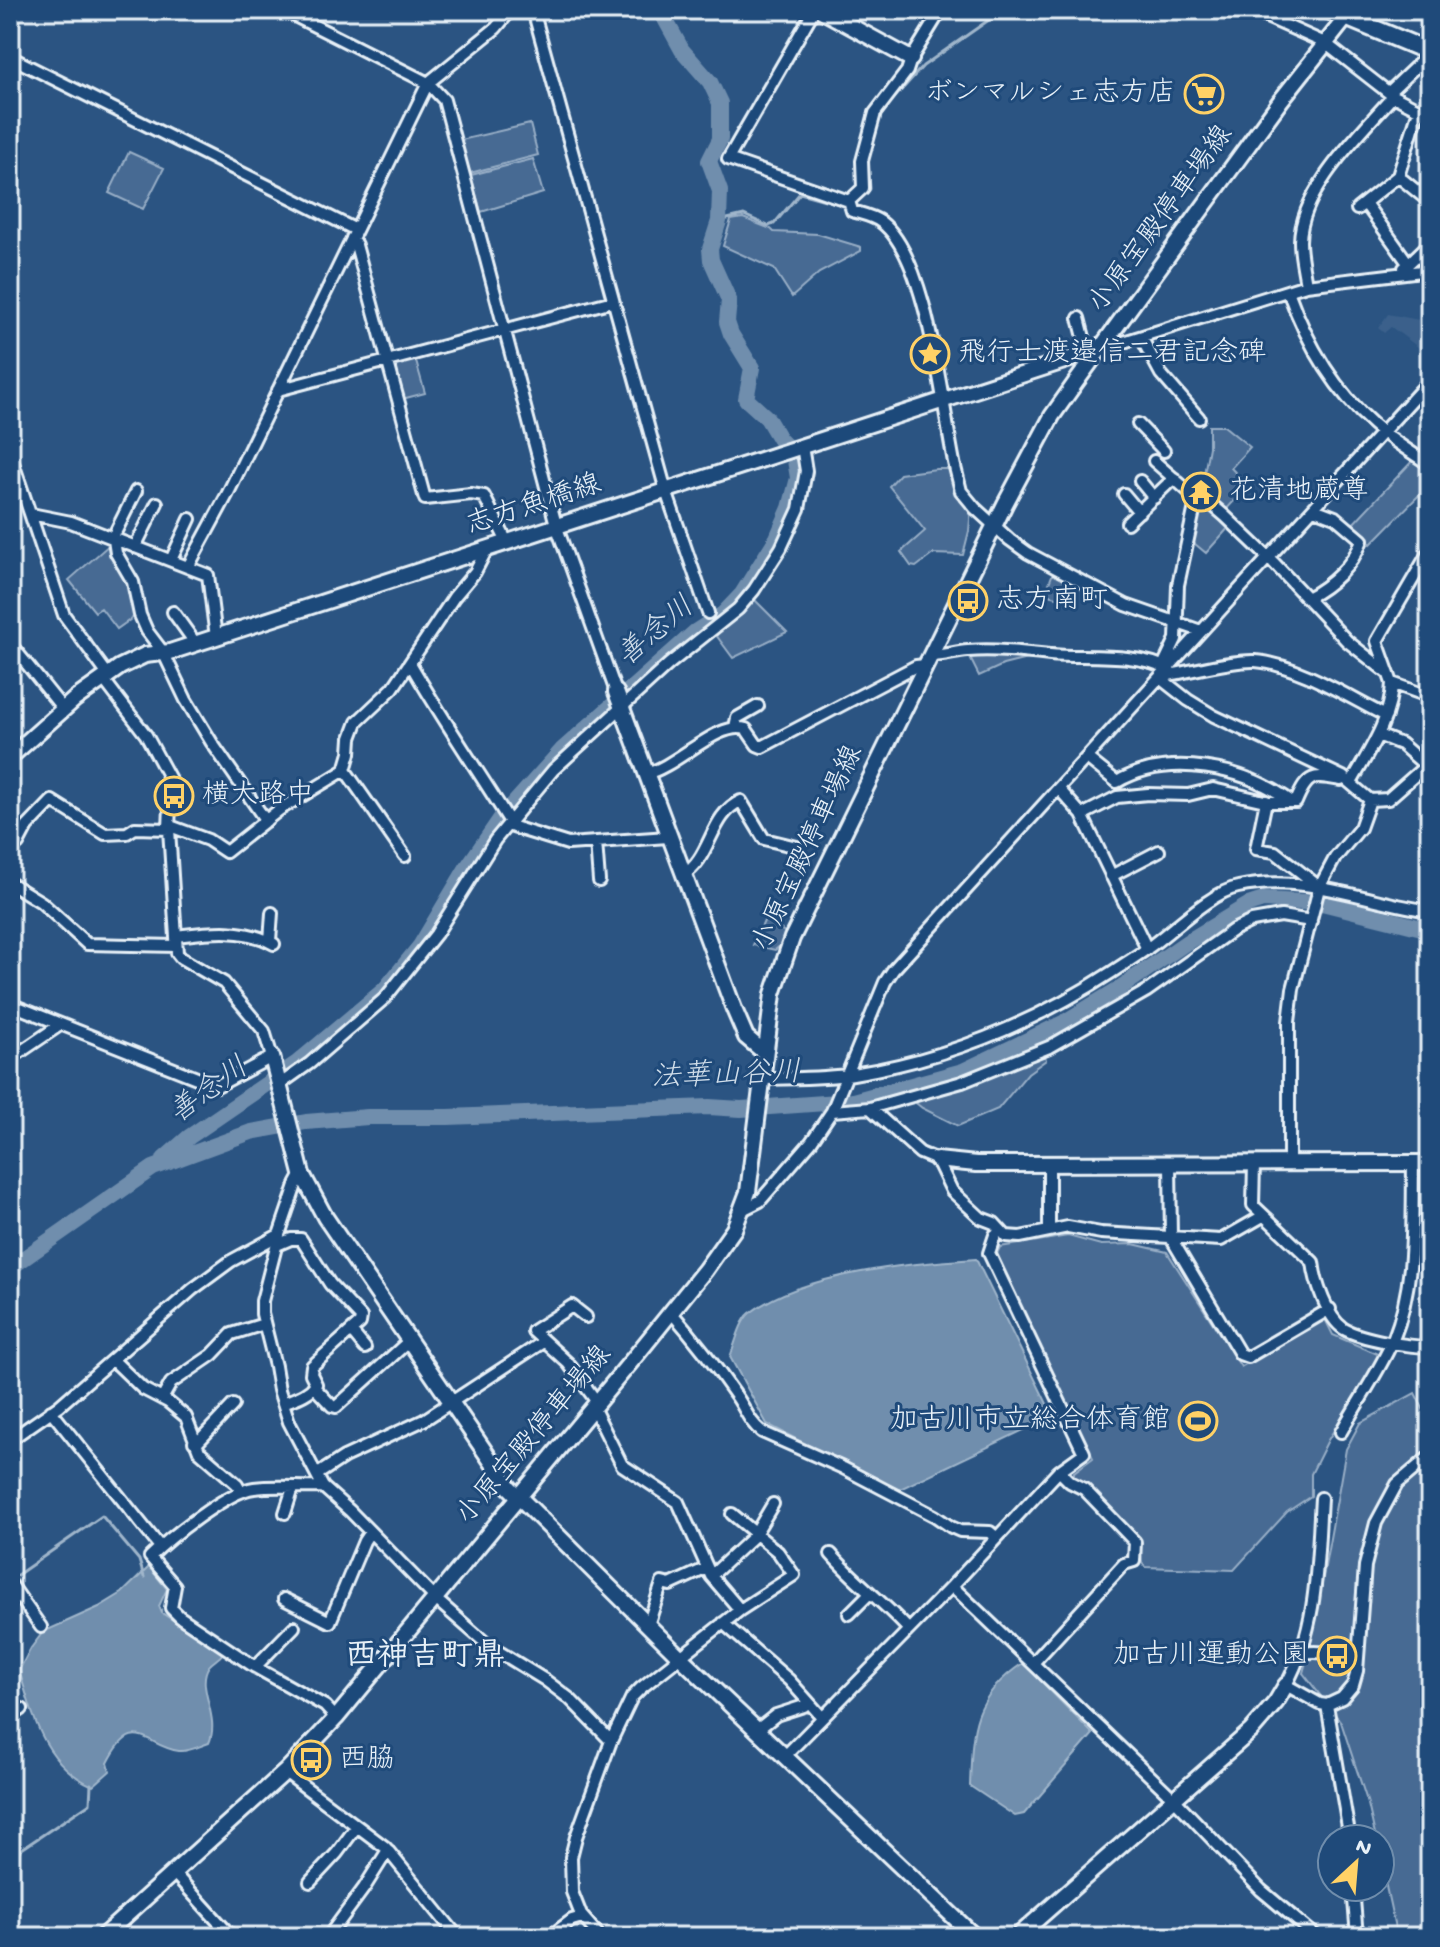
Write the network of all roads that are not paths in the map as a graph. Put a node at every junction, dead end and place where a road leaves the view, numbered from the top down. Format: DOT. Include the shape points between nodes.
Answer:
graph roads {
  1 [pos="283,10"];
  2 [pos="511,10"];
  3 [pos="533,10"];
  4 [pos="814,10"];
  5 [pos="821,10"];
  6 [pos="941,10"];
  7 [pos="1251,10"];
  8 [pos="1329,10"];
  9 [pos="1348,13"];
  10 [pos="1325,43"];
  11 [pos="1430,53"];
  12 [pos="10,57"];
  13 [pos="911,59"];
  14 [pos="428,83"];
  15 [pos="1392,93"];
  16 [pos="1425,113"];
  17 [pos="1398,176"];
  18 [pos="849,201"];
  19 [pos="1430,202"];
  20 [pos="354,234"];
  21 [pos="1430,243"];
  22 [pos="1408,263"];
  23 [pos="1430,270"];
  24 [pos="1401,273"];
  25 [pos="1306,285"];
  26 [pos="1288,291"];
  27 [pos="613,301"];
  28 [pos="1079,318"];
  29 [pos="504,330"];
  30 [pos="1141,337"];
  31 [pos="1094,351"];
  32 [pos="389,362"];
  33 [pos="1430,380"];
  34 [pos="278,390"];
  35 [pos="942,403"];
  36 [pos="1199,418"];
  37 [pos="1138,424"];
  38 [pos="1383,432"];
  39 [pos="799,447"];
  40 [pos="1164,451"];
  41 [pos="10,454"];
  42 [pos="1154,461"];
  43 [pos="1430,465"];
  44 [pos="1174,478"];
  45 [pos="1140,481"];
  46 [pos="136,491"];
  47 [pos="666,491"];
  48 [pos="1124,494"];
  49 [pos="1197,497"];
  50 [pos="1154,498"];
  51 [pos="157,503"];
  52 [pos="1314,509"];
  53 [pos="1139,512"];
  54 [pos="31,514"];
  55 [pos="190,519"];
  56 [pos="1127,523"];
  57 [pos="556,525"];
  58 [pos="994,526"];
  59 [pos="113,539"];
  60 [pos="507,542"];
  61 [pos="135,547"];
  62 [pos="487,549"];
  63 [pos="1430,550"];
  64 [pos="1269,558"];
  65 [pos="171,560"];
  66 [pos="188,567"];
  67 [pos="1307,598"];
  68 [pos="173,612"];
  69 [pos="708,613"];
  70 [pos="1175,623"];
  71 [pos="1201,631"];
  72 [pos="216,637"];
  73 [pos="10,644"];
  74 [pos="196,644"];
  75 [pos="163,652"];
  76 [pos="929,661"];
  77 [pos="410,663"];
  78 [pos="1164,672"];
  79 [pos="106,677"];
  80 [pos="1391,678"];
  81 [pos="616,692"];
  82 [pos="1430,697"];
  83 [pos="758,706"];
  84 [pos="622,707"];
  85 [pos="63,709"];
  86 [pos="1386,716"];
  87 [pos="735,727"];
  88 [pos="1378,735"];
  89 [pos="10,757"];
  90 [pos="1087,758"];
  91 [pos="1428,764"];
  92 [pos="345,770"];
  93 [pos="645,774"];
  94 [pos="1349,781"];
  95 [pos="1059,789"];
  96 [pos="1370,800"];
  97 [pos="1266,801"];
  98 [pos="1292,802"];
  99 [pos="1082,815"];
  100 [pos="266,821"];
  101 [pos="509,821"];
  102 [pos="169,827"];
  103 [pos="668,837"];
  104 [pos="10,840"];
  105 [pos="596,842"];
  106 [pos="797,847"];
  107 [pos="1159,851"];
  108 [pos="405,856"];
  109 [pos="683,875"];
  110 [pos="1111,876"];
  111 [pos="599,881"];
  112 [pos="10,883"];
  113 [pos="1317,893"];
  114 [pos="1430,911"];
  115 [pos="272,913"];
  116 [pos="1311,921"];
  117 [pos="176,941"];
  118 [pos="1147,949"];
  119 [pos="10,1004"];
  120 [pos="60,1025"];
  121 [pos="765,1053"];
  122 [pos="10,1059"];
  123 [pos="272,1061"];
  124 [pos="845,1075"];
  125 [pos="762,1082"];
  126 [pos="278,1084"];
  127 [pos="870,1108"];
  128 [pos="832,1111"];
  129 [pos="937,1160"];
  130 [pos="1049,1163"];
  131 [pos="1170,1163"];
  132 [pos="1289,1163"];
  133 [pos="1413,1163"];
  134 [pos="1430,1163"];
  135 [pos="1254,1164"];
  136 [pos="302,1174"];
  137 [pos="742,1210"];
  138 [pos="1263,1216"];
  139 [pos="1049,1231"];
  140 [pos="995,1235"];
  141 [pos="1171,1238"];
  142 [pos="278,1240"];
  143 [pos="1330,1309"];
  144 [pos="671,1312"];
  145 [pos="586,1317"];
  146 [pos="264,1324"];
  147 [pos="351,1331"];
  148 [pos="410,1340"];
  149 [pos="543,1342"];
  150 [pos="1392,1342"];
  151 [pos="1430,1347"];
  152 [pos="365,1348"];
  153 [pos="113,1360"];
  154 [pos="314,1387"];
  155 [pos="162,1399"];
  156 [pos="283,1403"];
  157 [pos="452,1403"];
  158 [pos="595,1404"];
  159 [pos="233,1405"];
  160 [pos="51,1411"];
  161 [pos="1341,1432"];
  162 [pos="10,1440"];
  163 [pos="194,1442"];
  164 [pos="1430,1456"];
  165 [pos="1059,1471"];
  166 [pos="318,1474"];
  167 [pos="323,1487"];
  168 [pos="293,1488"];
  169 [pos="241,1491"];
  170 [pos="518,1496"];
  171 [pos="1321,1498"];
  172 [pos="773,1504"];
  173 [pos="285,1513"];
  174 [pos="732,1514"];
  175 [pos="370,1532"];
  176 [pos="756,1532"];
  177 [pos="996,1537"];
  178 [pos="160,1547"];
  179 [pos="831,1554"];
  180 [pos="709,1572"];
  181 [pos="10,1583"];
  182 [pos="952,1586"];
  183 [pos="869,1594"];
  184 [pos="435,1597"];
  185 [pos="284,1599"];
  186 [pos="740,1610"];
  187 [pos="849,1614"];
  188 [pos="723,1623"];
  189 [pos="648,1625"];
  190 [pos="41,1627"];
  191 [pos="294,1627"];
  192 [pos="908,1629"];
  193 [pos="1303,1653"];
  194 [pos="680,1657"];
  195 [pos="1033,1663"];
  196 [pos="255,1667"];
  197 [pos="1357,1671"];
  198 [pos="1286,1685"];
  199 [pos="808,1702"];
  200 [pos="1327,1705"];
  201 [pos="22,1709"];
  202 [pos="10,1717"];
  203 [pos="822,1717"];
  204 [pos="336,1718"];
  205 [pos="757,1730"];
  206 [pos="611,1741"];
  207 [pos="785,1756"];
  208 [pos="285,1772"];
  209 [pos="1173,1798"];
  210 [pos="1347,1823"];
  211 [pos="357,1826"];
  212 [pos="388,1850"];
  213 [pos="173,1872"];
  214 [pos="310,1882"];
  215 [pos="1354,1903"];
  216 [pos="582,1917"];
  217 [pos="102,1937"];
  218 [pos="232,1937"];
  219 [pos="328,1937"];
  220 [pos="458,1937"];
  221 [pos="549,1937"];
  222 [pos="600,1937"];
  223 [pos="975,1937"];
  224 [pos="1017,1937"];
  225 [pos="1317,1937"];
  226 [pos="1357,1937"];
  1 -- 14 [label="street"];
  2 -- 14 [label="street"];
  3 -- 27 [label="street"];
  4 -- 18 [label="street" via="728,159"];
  5 -- 13 [label="main road"];
  6 -- 13 [label="street"];
  7 -- 10 [label="street"];
  8 -- 9 [label="main road"];
  9 -- 10 [label="main road, 小原宝殿停車場線"];
  9 -- 11 [label="main road"];
  10 -- 15 [label="street"];
  10 -- 31 [label="main road, 小原宝殿停車場線"];
  11 -- 15 [label="street"];
  12 -- 20 [label="street"];
  13 -- 18 [label="street" via="875,113 862,161 863,188"];
  14 -- 20 [label="street"];
  14 -- 29 [label="street" via="444,100"];
  15 -- 16 [label="street"];
  15 -- 25 [label="street" via="1309,201 1300,240"];
  16 -- 17 [label="street"];
  17 -- 19 [label="street"];
  17 -- 22 [label="street" via="1361,206"];
  18 -- 35 [label="street" via="852,211 884,224 905,254 923,299"];
  20 -- 32 [label="street"];
  20 -- 34 [label="street"];
  21 -- 22 [label="street"];
  22 -- 24 [label="street"];
  23 -- 24 [label="street"];
  24 -- 25 [label="street"];
  25 -- 26 [label="street"];
  26 -- 30 [label="street"];
  26 -- 38 [label="street" via="1328,373"];
  27 -- 29 [label="street"];
  27 -- 47 [label="street"];
  28 -- 31 [label="street" via="1084,348"];
  29 -- 32 [label="street"];
  29 -- 57 [label="street"];
  30 -- 31 [label="street"];
  30 -- 36 [label="street" via="1161,374"];
  31 -- 35 [label="main road, 志方魚橋線"];
  31 -- 58 [label="main road, 小原宝殿停車場線" via="1052,416"];
  32 -- 34 [label="street"];
  32 -- 60 [label="street" via="425,499 484,496"];
  33 -- 38 [label="street"];
  34 -- 66 [label="street"];
  35 -- 39 [label="main road, 志方魚橋線"];
  35 -- 58 [label="street" via="961,491"];
  37 -- 40 [label="street"];
  38 -- 43 [label="street"];
  38 -- 52 [label="street"];
  39 -- 47 [label="main road, 志方魚橋線"];
  39 -- 84 [label="street" via="806,471 799,509 761,581 738,609"];
  41 -- 54 [label="street"];
  42 -- 44 [label="street"];
  44 -- 49 [label="street"];
  44 -- 50 [label="street"];
  45 -- 50 [label="street"];
  46 -- 59 [label="street"];
  47 -- 57 [label="main road, 志方魚橋線"];
  47 -- 69 [label="street"];
  48 -- 53 [label="street"];
  49 -- 64 [label="street"];
  49 -- 70 [label="street"];
  50 -- 53 [label="street"];
  51 -- 61 [label="street"];
  52 -- 64 [label="street"];
  52 -- 67 [label="street" via="1335,517 1362,540 1332,583"];
  53 -- 56 [label="street"];
  54 -- 59 [label="street" via="71,522"];
  54 -- 79 [label="street" via="64,615"];
  55 -- 65 [label="street"];
  57 -- 60 [label="main road, 志方魚橋線"];
  57 -- 81 [label="street"];
  58 -- 70 [label="street" via="1044,562 1126,605"];
  58 -- 76 [label="main road, 小原宝殿停車場線"];
  59 -- 61 [label="street"];
  59 -- 75 [label="street" via="133,582 140,615"];
  60 -- 62 [label="main road, 志方魚橋線"];
  61 -- 65 [label="street"];
  62 -- 72 [label="main road, 志方魚橋線"];
  62 -- 77 [label="street"];
  63 -- 80 [label="street" via="1377,641"];
  64 -- 67 [label="street"];
  64 -- 71 [label="street"];
  65 -- 66 [label="street"];
  66 -- 72 [label="street" via="208,575"];
  67 -- 80 [label="street"];
  68 -- 74 [label="street"];
  70 -- 71 [label="street"];
  70 -- 78 [label="street" via="1176,639"];
  71 -- 78 [label="street"];
  72 -- 74 [label="main road, 志方魚橋線"];
  73 -- 85 [label="street"];
  74 -- 75 [label="main road, 志方魚橋線"];
  75 -- 79 [label="main road, 志方魚橋線" via="145,655"];
  75 -- 100 [label="street" via="212,743"];
  76 -- 78 [label="street" via="970,651 1029,652 1109,657"];
  76 -- 87 [label="street" via="762,747 746,729"];
  76 -- 121 [label="main road, 小原宝殿停車場線" via="792,938 773,994"];
  77 -- 92 [label="street" via="387,695 357,722"];
  77 -- 101 [label="street"];
  78 -- 86 [label="street" via="1261,662"];
  78 -- 90 [label="street"];
  78 -- 94 [label="street" via="1188,700 1214,716"];
  79 -- 85 [label="main road, 志方魚橋線"];
  79 -- 102 [label="street" via="168,773"];
  80 -- 82 [label="street"];
  80 -- 86 [label="street"];
  81 -- 84 [label="main road"];
  83 -- 87 [label="street" via="737,718"];
  84 -- 93 [label="main road"];
  84 -- 101 [label="street" via="560,762"];
  85 -- 89 [label="main road, 志方魚橋線"];
  86 -- 88 [label="street"];
  87 -- 93 [label="street"];
  88 -- 91 [label="street"];
  88 -- 94 [label="street"];
  90 -- 95 [label="street"];
  90 -- 98 [label="street" via="1117,782 1147,768 1208,769 1258,783"];
  91 -- 96 [label="street" via="1388,799"];
  92 -- 100 [label="street"];
  92 -- 108 [label="street"];
  93 -- 103 [label="main road"];
  94 -- 96 [label="street"];
  94 -- 98 [label="street" via="1316,776"];
  95 -- 99 [label="street"];
  95 -- 124 [label="street" via="893,970"];
  96 -- 113 [label="street" via="1360,828 1335,858"];
  97 -- 98 [label="street"];
  97 -- 99 [label="street" via="1213,789 1117,797"];
  97 -- 113 [label="street" via="1256,849 1275,852"];
  99 -- 110 [label="street"];
  100 -- 102 [label="street" via="226,852"];
  101 -- 105 [label="street" via="513,827 568,844"];
  101 -- 126 [label="street" via="436,934 385,998"];
  102 -- 104 [label="street" via="105,834 52,801 18,844"];
  102 -- 117 [label="street"];
  103 -- 105 [label="street"];
  103 -- 109 [label="main road"];
  105 -- 111 [label="street"];
  106 -- 109 [label="street" via="764,839 741,801 726,811 693,869"];
  107 -- 110 [label="street"];
  109 -- 121 [label="main road" via="746,1037"];
  110 -- 118 [label="street"];
  112 -- 117 [label="street" via="41,902 87,944"];
  113 -- 114 [label="street"];
  113 -- 116 [label="street"];
  113 -- 118 [label="street" via="1295,883 1233,888"];
  115 -- 117 [label="street" via="272,942 227,931"];
  116 -- 127 [label="street" via="1281,916 1252,921 1147,991 1049,1047 948,1086"];
  116 -- 132 [label="street" via="1289,1022"];
  117 -- 123 [label="street" via="181,958 215,977 264,1031"];
  118 -- 124 [label="street" via="1021,1023 926,1058"];
  119 -- 120 [label="street"];
  120 -- 122 [label="street"];
  120 -- 123 [label="street" via="217,1086"];
  121 -- 125 [label="main road, 小原宝殿停車場線"];
  123 -- 126 [label="main road"];
  124 -- 125 [label="street"];
  124 -- 128 [label="street"];
  125 -- 137 [label="main road, 小原宝殿停車場線"];
  126 -- 136 [label="main road"];
  127 -- 128 [label="street"];
  127 -- 129 [label="street" via="920,1153"];
  128 -- 137 [label="street" via="760,1201"];
  129 -- 130 [label="main road"];
  129 -- 139 [label="street" via="952,1191 1006,1236"];
  130 -- 131 [label="main road"];
  130 -- 139 [label="street"];
  131 -- 135 [label="main road"];
  131 -- 141 [label="street"];
  132 -- 133 [label="main road"];
  132 -- 135 [label="main road"];
  133 -- 134 [label="main road"];
  133 -- 150 [label="street" via="1410,1278"];
  135 -- 138 [label="street" via="1253,1205"];
  136 -- 142 [label="street"];
  136 -- 148 [label="main road" via="325,1217"];
  137 -- 144 [label="main road, 小原宝殿停車場線" via="714,1258"];
  138 -- 141 [label="street" via="1221,1240"];
  138 -- 143 [label="street" via="1313,1262 1316,1285"];
  139 -- 141 [label="street" via="1068,1227"];
  140 -- 165 [label="street" via="989,1253 1084,1453"];
  141 -- 143 [label="street" via="1240,1354 1248,1357"];
  142 -- 146 [label="street" via="262,1301"];
  142 -- 147 [label="street" via="301,1239 330,1284 361,1317"];
  142 -- 153 [label="street" via="218,1270"];
  143 -- 150 [label="street" via="1342,1328"];
  144 -- 158 [label="main road, 小原宝殿停車場線"];
  144 -- 177 [label="street" via="762,1432 843,1468 951,1527"];
  145 -- 149 [label="street" via="572,1306 533,1331"];
  146 -- 155 [label="street" via="232,1334 171,1383"];
  146 -- 156 [label="street"];
  147 -- 152 [label="street"];
  147 -- 154 [label="street" via="312,1366"];
  148 -- 154 [label="street" via="336,1407"];
  148 -- 157 [label="main road"];
  149 -- 157 [label="street"];
  149 -- 158 [label="street" via="568,1363"];
  150 -- 151 [label="street"];
  150 -- 161 [label="street"];
  153 -- 155 [label="street" via="143,1389"];
  153 -- 160 [label="street"];
  154 -- 156 [label="street"];
  155 -- 163 [label="street" via="186,1417"];
  156 -- 166 [label="street"];
  157 -- 166 [label="street"];
  157 -- 170 [label="main road"];
  158 -- 170 [label="main road, 小原宝殿停車場線"];
  158 -- 180 [label="street" via="622,1465 678,1502"];
  159 -- 163 [label="street"];
  160 -- 162 [label="street"];
  160 -- 178 [label="street"];
  163 -- 169 [label="street"];
  164 -- 197 [label="street" via="1397,1484 1376,1523 1364,1577"];
  165 -- 177 [label="street"];
  165 -- 195 [label="street" via="1135,1542 1134,1561 1124,1564"];
  166 -- 167 [label="street"];
  167 -- 168 [label="street"];
  167 -- 175 [label="street"];
  168 -- 169 [label="street"];
  168 -- 173 [label="street"];
  169 -- 178 [label="street"];
  170 -- 184 [label="main road, 小原宝殿停車場線"];
  170 -- 189 [label="main road"];
  171 -- 193 [label="street" via="1315,1588"];
  172 -- 176 [label="street"];
  174 -- 176 [label="street"];
  175 -- 184 [label="street"];
  175 -- 185 [label="street" via="330,1622"];
  176 -- 180 [label="street"];
  176 -- 186 [label="street" via="794,1575"];
  177 -- 182 [label="street"];
  178 -- 196 [label="street" via="150,1557 175,1586 171,1608"];
  179 -- 183 [label="street"];
  180 -- 186 [label="street"];
  180 -- 189 [label="street" via="662,1583"];
  181 -- 190 [label="street"];
  182 -- 192 [label="street"];
  182 -- 195 [label="street"];
  183 -- 187 [label="street"];
  183 -- 192 [label="street"];
  184 -- 204 [label="main road, 小原宝殿停車場線"];
  184 -- 206 [label="street" via="488,1645 570,1699"];
  186 -- 188 [label="street"];
  188 -- 194 [label="street"];
  188 -- 199 [label="street"];
  189 -- 194 [label="main road"];
  191 -- 196 [label="street"];
  192 -- 203 [label="street"];
  193 -- 197 [label="street" via="1328,1652"];
  193 -- 198 [label="street"];
  194 -- 205 [label="main road"];
  194 -- 206 [label="street" via="632,1697"];
  195 -- 209 [label="street"];
  196 -- 204 [label="street" via="325,1706"];
  197 -- 200 [label="street" via="1346,1695"];
  198 -- 200 [label="street"];
  198 -- 209 [label="main road" via="1251,1731"];
  199 -- 203 [label="street"];
  199 -- 205 [label="street" via="776,1715"];
  200 -- 210 [label="street"];
  201 -- 202 [label="street"];
  203 -- 207 [label="street"];
  204 -- 208 [label="main road, 小原宝殿停車場線"];
  205 -- 207 [label="main road"];
  206 -- 216 [label="street" via="571,1857 572,1892"];
  207 -- 223 [label="main road"];
  208 -- 211 [label="street"];
  208 -- 213 [label="main road, 小原宝殿停車場線"];
  209 -- 224 [label="main road"];
  209 -- 225 [label="street" via="1261,1890"];
  211 -- 212 [label="street"];
  211 -- 214 [label="street"];
  212 -- 219 [label="street"];
  212 -- 220 [label="street"];
  213 -- 217 [label="main road, 小原宝殿停車場線"];
  213 -- 218 [label="street"];
  215 -- 226 [label="street"];
  216 -- 221 [label="street"];
  216 -- 222 [label="street"];
}
